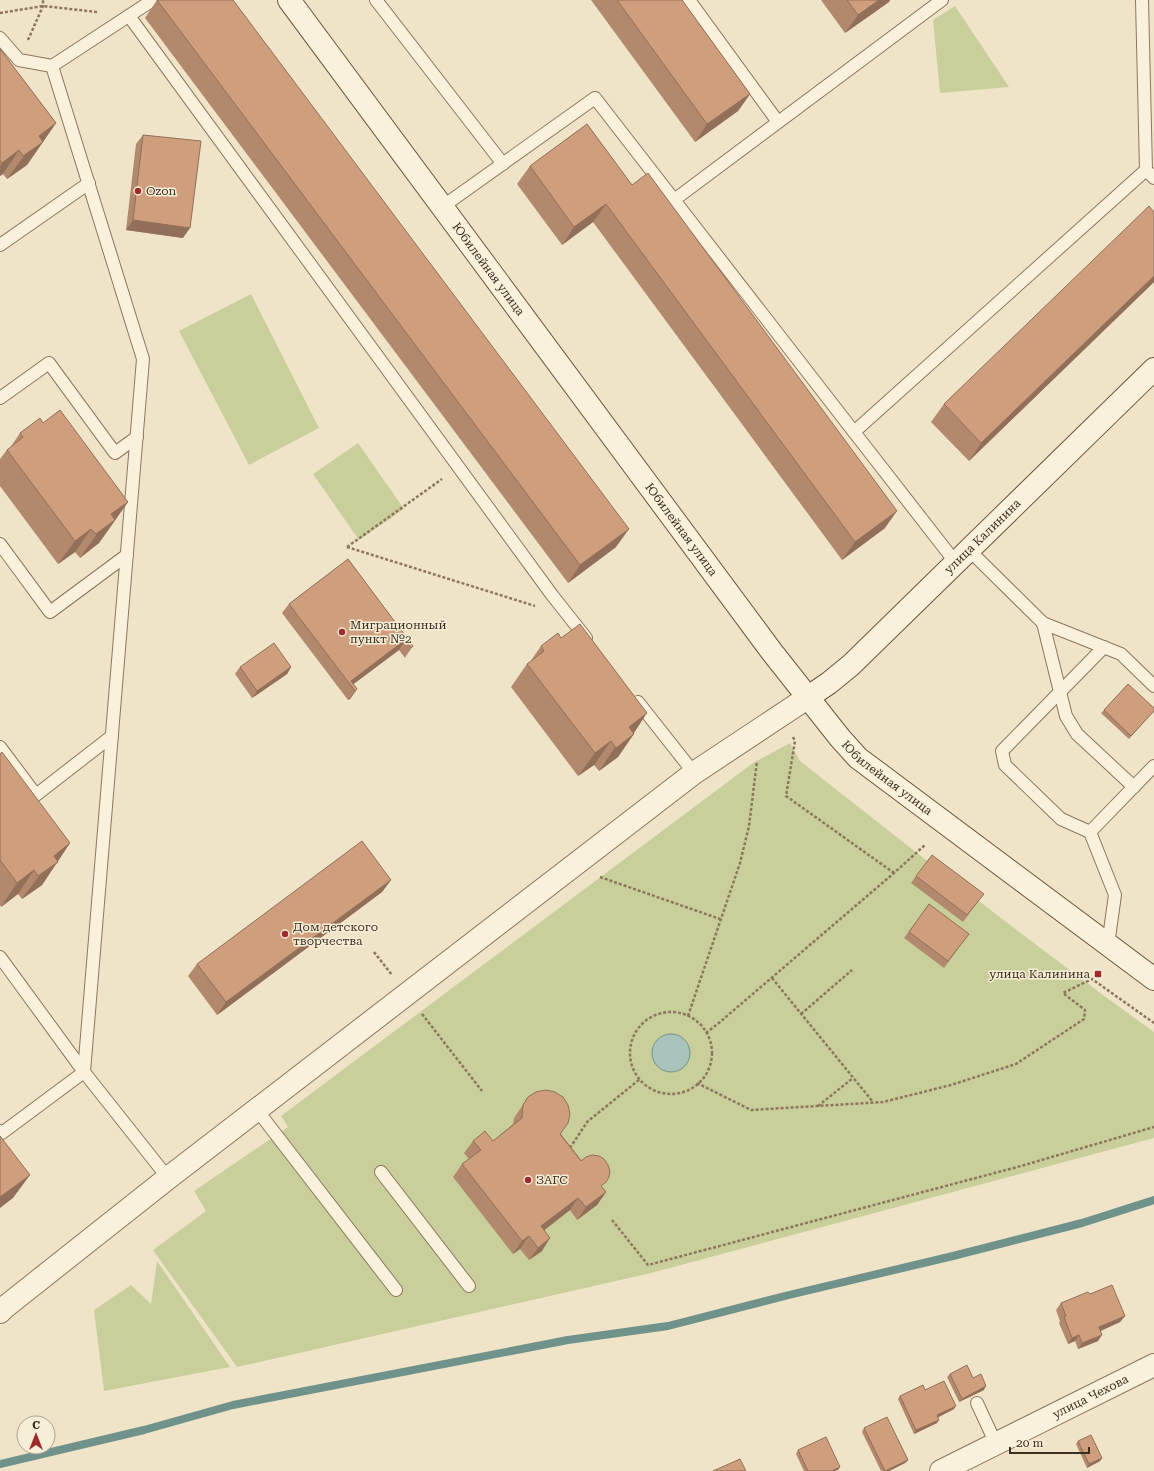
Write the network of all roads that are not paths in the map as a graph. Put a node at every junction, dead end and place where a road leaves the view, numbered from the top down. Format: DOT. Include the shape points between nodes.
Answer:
graph roads {
  1 [pos="153,0"];
  2 [pos="376,0"];
  3 [pos="689,0"];
  4 [pos="942,0"];
  5 [pos="1142,0"];
  6 [pos="295,2"];
  7 [pos="129,16"];
  8 [pos="0,38"];
  9 [pos="52,66"];
  10 [pos="778,122"];
  11 [pos="503,164"];
  12 [pos="1150,174"];
  13 [pos="89,183"];
  14 [pos="674,200"];
  15 [pos="442,207"];
  16 [pos="0,245"];
  17 [pos="1154,369"];
  18 [pos="0,398"];
  19 [pos="854,432"];
  20 [pos="137,437"];
  21 [pos="0,544"];
  22 [pos="127,555"];
  23 [pos="962,556"];
  24 [pos="1043,624"];
  25 [pos="594,647"];
  26 [pos="1104,647"];
  27 [pos="1154,686"];
  28 [pos="628,691"];
  29 [pos="1060,692"];
  30 [pos="807,698"];
  31 [pos="112,736"];
  32 [pos="0,747"];
  33 [pos="1154,766"];
  34 [pos="694,773"];
  35 [pos="1134,787"];
  36 [pos="1090,832"];
  37 [pos="1108,945"];
  38 [pos="0,957"];
  39 [pos="1154,979"];
  40 [pos="84,1072"];
  41 [pos="257,1110"];
  42 [pos="0,1131"];
  43 [pos="381,1172"];
  44 [pos="168,1178"];
  45 [pos="470,1286"];
  46 [pos="396,1290"];
  47 [pos="0,1312"];
  48 [pos="1154,1365"];
  49 [pos="977,1403"];
  50 [pos="996,1444"];
  51 [pos="942,1471"];
  1 -- 7 [label="lane"];
  2 -- 11 [label="lane"];
  3 -- 10 [label="lane"];
  4 -- 10 [label="lane"];
  5 -- 12 [label="lane"];
  6 -- 15 [label="street, Юбилейная улица"];
  7 -- 9 [label="lane"];
  7 -- 25 [label="lane" via="552,595"];
  8 -- 9 [label="lane" via="18,60"];
  9 -- 13 [label="lane"];
  10 -- 14 [label="lane"];
  11 -- 14 [label="lane" via="595,98"];
  11 -- 15 [label="lane"];
  12 -- 19 [label="lane"];
  13 -- 16 [label="lane"];
  13 -- 20 [label="lane" via="143,358"];
  14 -- 19 [label="lane"];
  15 -- 30 [label="street, Юбилейная улица"];
  17 -- 23 [label="street, улица Калинина"];
  18 -- 20 [label="lane" via="50,363 115,453"];
  19 -- 23 [label="lane"];
  20 -- 22 [label="lane"];
  21 -- 22 [label="lane" via="50,612"];
  22 -- 31 [label="lane"];
  23 -- 24 [label="lane"];
  23 -- 30 [label="street, улица Калинина" via="851,665"];
  24 -- 26 [label="lane"];
  24 -- 29 [label="lane"];
  26 -- 27 [label="lane" via="1121,654"];
  26 -- 29 [label="lane"];
  28 -- 34 [label="lane"];
  29 -- 35 [label="lane" via="1066,716 1077,734"];
  29 -- 36 [label="lane" via="1002,751 1006,765 1061,819"];
  30 -- 34 [label="street, улица Калинина"];
  30 -- 37 [label="street, Юбилейная улица" via="858,758"];
  31 -- 32 [label="lane" via="36,795"];
  31 -- 40 [label="lane"];
  33 -- 35 [label="lane"];
  34 -- 41 [label="street, улица Калинина"];
  35 -- 36 [label="lane"];
  36 -- 37 [label="lane" via="1114,895"];
  37 -- 39 [label="street, Юбилейная улица"];
  38 -- 40 [label="lane"];
  40 -- 42 [label="lane" via="2,1133"];
  40 -- 44 [label="lane"];
  41 -- 44 [label="street, улица Калинина"];
  41 -- 46 [label="lane"];
  43 -- 45 [label="lane"];
  44 -- 47 [label="street, улица Калинина"];
  48 -- 50 [label="street, улица Чехова"];
  49 -- 50 [label="lane"];
  50 -- 51 [label="street, улица Чехова"];
}
